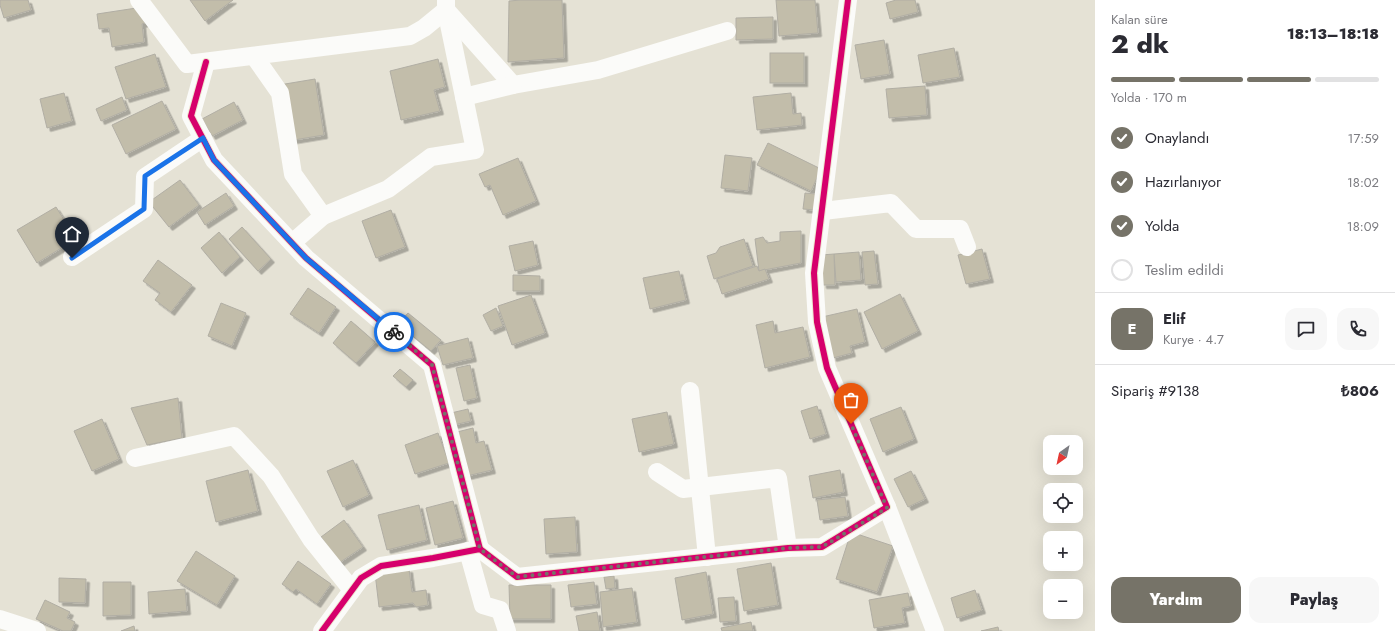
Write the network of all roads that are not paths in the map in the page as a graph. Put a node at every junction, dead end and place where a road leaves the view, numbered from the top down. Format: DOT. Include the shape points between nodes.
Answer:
graph roads {
  1 [pos="139,0"];
  2 [pos="848,0"];
  3 [pos="446,5"];
  4 [pos="727,30"];
  5 [pos="254,56"];
  6 [pos="206,62"];
  7 [pos="513,85"];
  8 [pos="464,97"];
  9 [pos="203,138"];
  10 [pos="822,211"];
  11 [pos="322,216"];
  12 [pos="292,243"];
  13 [pos="967,246"];
  14 [pos="72,258"];
  15 [pos="690,391"];
  16 [pos="135,458"];
  17 [pos="657,472"];
  18 [pos="700,487"];
  19 [pos="887,508"];
  20 [pos="788,548"];
  21 [pos="474,550"];
  22 [pos="707,557"];
  23 [pos="352,590"];
  24 [pos="0,619"];
  25 [pos="37,631"];
  26 [pos="322,631"];
  27 [pos="507,631"];
  28 [pos="935,631"];
  1 -- 6 [label="street" via="188,64"];
  2 -- 10 [label="street"];
  3 -- 5 [label="street" via="424,28 410,36"];
  3 -- 7 [label="street"];
  3 -- 8 [label="street"];
  4 -- 7 [label="street" via="598,70"];
  5 -- 6 [label="street"];
  5 -- 11 [label="street" via="280,93 293,174"];
  6 -- 9 [label="street" via="191,116"];
  7 -- 8 [label="street"];
  8 -- 11 [label="street" via="475,150 431,158 388,189"];
  9 -- 12 [label="street" via="214,160"];
  9 -- 14 [label="street" via="145,176 144,209"];
  10 -- 13 [label="street" via="891,203 916,229 960,230"];
  10 -- 19 [label="street" via="814,273 817,322 827,368"];
  11 -- 12 [label="street"];
  12 -- 21 [label="street" via="306,258 432,365"];
  15 -- 18 [label="street"];
  16 -- 23 [label="street" via="234,436 271,476 312,539"];
  17 -- 18 [label="street" via="683,489"];
  18 -- 20 [label="street" via="778,478"];
  18 -- 22 [label="street"];
  19 -- 20 [label="street" via="822,547"];
  19 -- 28 [label="street"];
  20 -- 22 [label="street"];
  21 -- 22 [label="street" via="517,577"];
  21 -- 23 [label="street" via="381,566 361,578"];
  21 -- 27 [label="street" via="483,605 500,610"];
  23 -- 26 [label="street"];
  24 -- 25 [label="street"];
}
